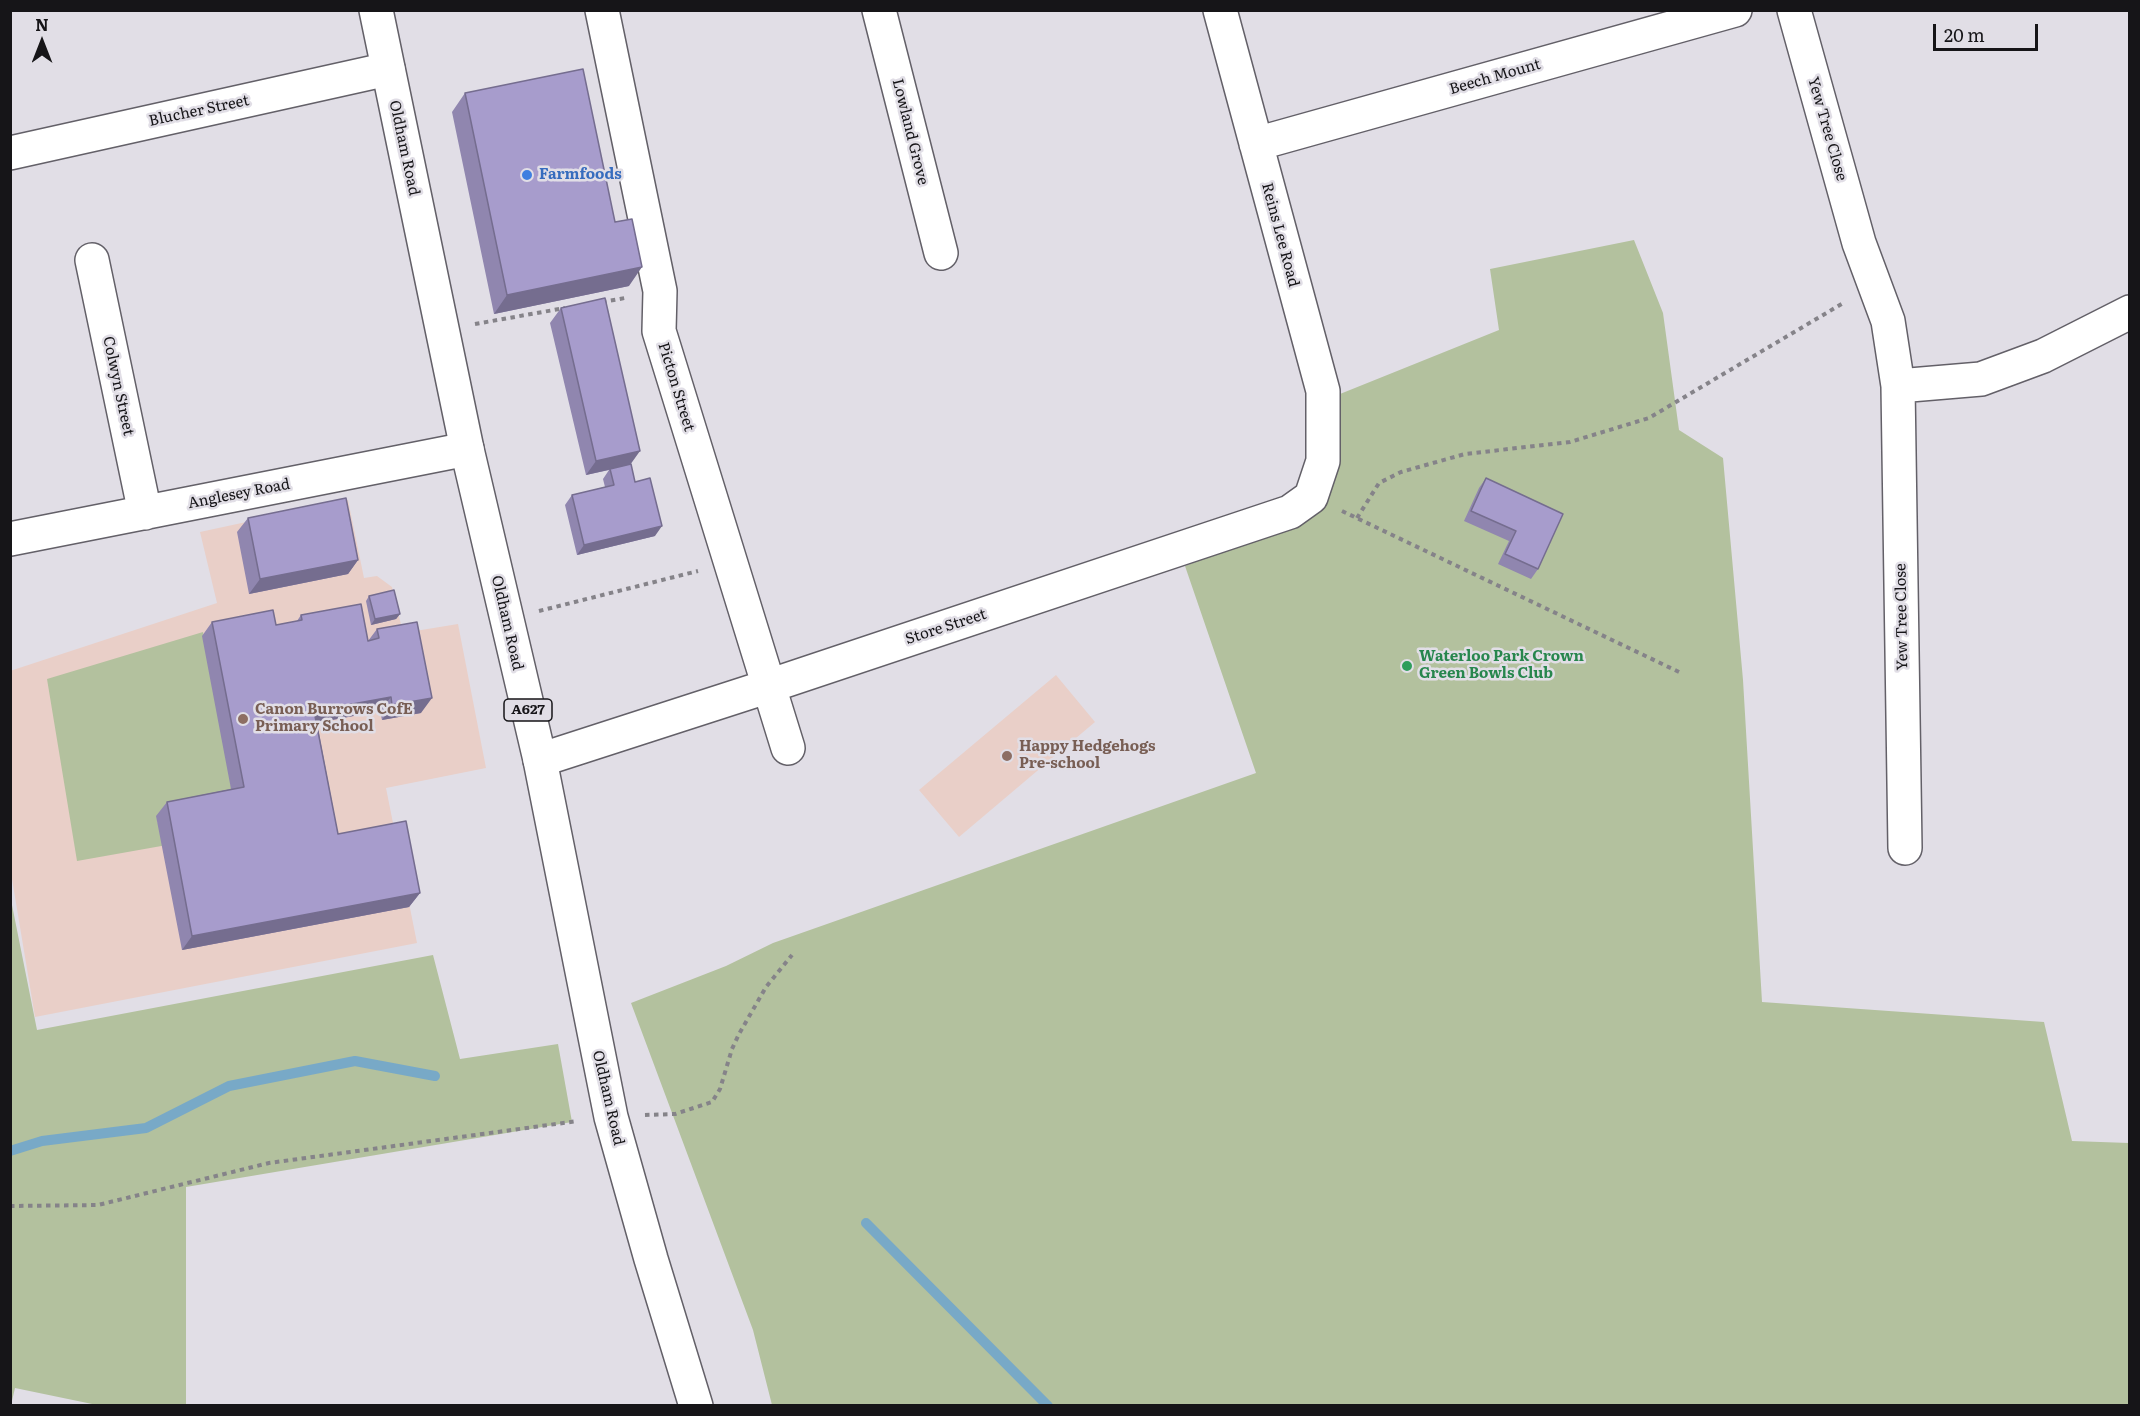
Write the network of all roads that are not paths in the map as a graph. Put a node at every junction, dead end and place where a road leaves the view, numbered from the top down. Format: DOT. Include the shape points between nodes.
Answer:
graph roads {
  1 [pos="376,10"];
  2 [pos="602,10"];
  3 [pos="879,10"];
  4 [pos="1220,10"];
  5 [pos="1735,10"];
  6 [pos="1794,10"];
  7 [pos="388,69"];
  8 [pos="1256,144"];
  9 [pos="10,153"];
  10 [pos="941,253"];
  11 [pos="92,260"];
  12 [pos="2130,312"];
  13 [pos="1898,386"];
  14 [pos="467,449"];
  15 [pos="1311,497"];
  16 [pos="145,513"];
  17 [pos="10,539"];
  18 [pos="769,686"];
  19 [pos="788,748"];
  20 [pos="540,760"];
  21 [pos="1905,848"];
  22 [pos="696,1406"];
  1 -- 7 [label="main road, Oldham Road / A627"];
  2 -- 18 [label="main road, Picton Street" via="660,291 659,331"];
  3 -- 10 [label="main road, Lowland Grove"];
  4 -- 8 [label="main road, Reins Lee Road"];
  5 -- 8 [label="main road, Beech Mount"];
  6 -- 13 [label="main road, Yew Tree Close" via="1859,243 1888,321"];
  7 -- 9 [label="main road, Blucher Street"];
  7 -- 14 [label="main road, Oldham Road / A627"];
  8 -- 15 [label="main road, Reins Lee Road" via="1323,391 1323,461"];
  11 -- 16 [label="main road, Colwyn Street"];
  12 -- 13 [label="main road" via="2043,356 1981,379"];
  13 -- 21 [label="main road, Yew Tree Close"];
  14 -- 16 [label="main road, Anglesey Road"];
  14 -- 20 [label="main road, Oldham Road / A627"];
  15 -- 18 [label="main road, Store Street" via="1290,512"];
  16 -- 17 [label="main road, Anglesey Road"];
  18 -- 19 [label="main road, Picton Street"];
  18 -- 20 [label="main road, Store Street"];
  20 -- 22 [label="main road, Oldham Road / A627" via="610,1117"];
}
